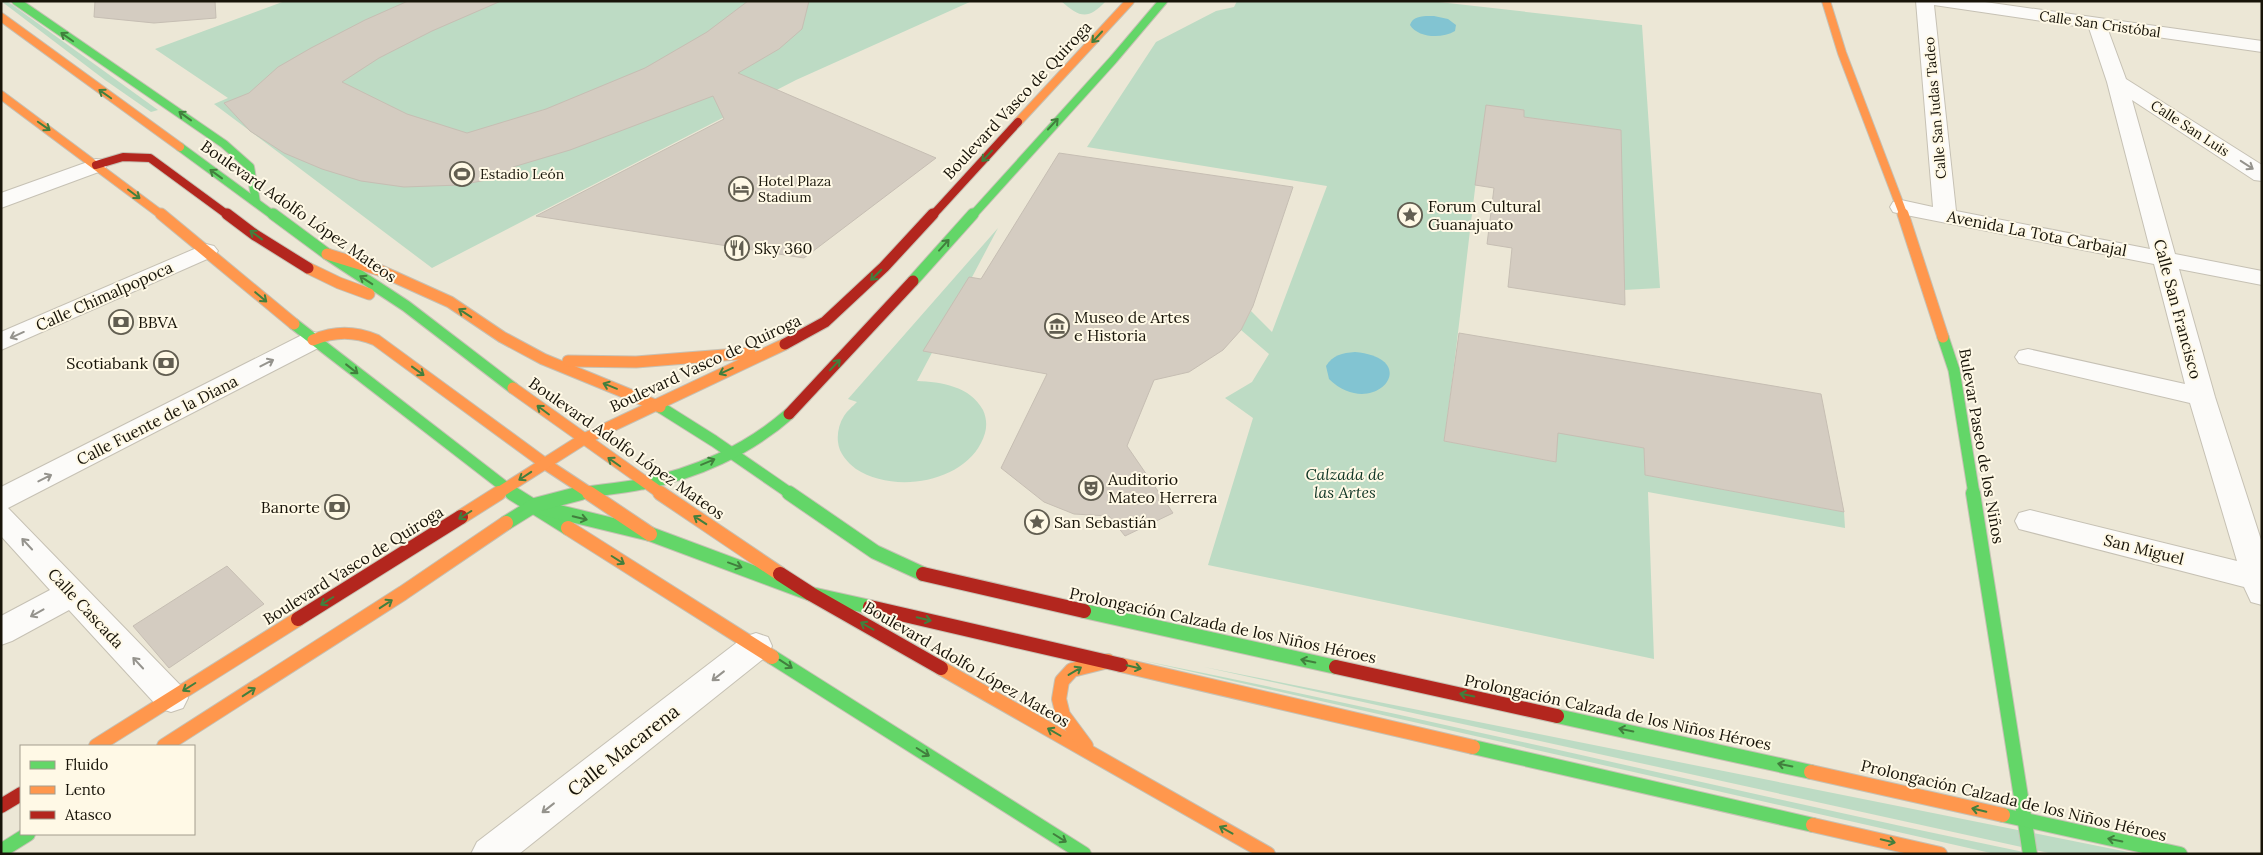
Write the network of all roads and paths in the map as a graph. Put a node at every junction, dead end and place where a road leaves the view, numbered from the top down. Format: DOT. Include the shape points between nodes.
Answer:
graph roads {
  1 [pos="16,1"];
  2 [pos="1130,1"];
  3 [pos="1163,1"];
  4 [pos="1826,1"];
  5 [pos="1925,1"];
  6 [pos="1939,1"];
  7 [pos="1,17"];
  8 [pos="2097,24"];
  9 [pos="2258,55"];
  10 [pos="2118,82"];
  11 [pos="1,95"];
  12 [pos="96,165"];
  13 [pos="2262,175"];
  14 [pos="1,201"];
  15 [pos="256,202"];
  16 [pos="1901,207"];
  17 [pos="1945,215"];
  18 [pos="206,251"];
  19 [pos="327,254"];
  20 [pos="2164,259"];
  21 [pos="2262,278"];
  22 [pos="406,306"];
  23 [pos="313,340"];
  24 [pos="1,342"];
  25 [pos="771,351"];
  26 [pos="2028,357"];
  27 [pos="543,359"];
  28 [pos="2202,397"];
  29 [pos="655,404"];
  30 [pos="582,440"];
  31 [pos="731,453"];
  32 [pos="544,463"];
  33 [pos="646,484"];
  34 [pos="506,489"];
  35 [pos="589,493"];
  36 [pos="1,500"];
  37 [pos="533,506"];
  38 [pos="1,516"];
  39 [pos="2030,520"];
  40 [pos="650,534"];
  41 [pos="2259,586"];
  42 [pos="72,593"];
  43 [pos="811,594"];
  44 [pos="1,632"];
  45 [pos="756,646"];
  46 [pos="1108,661"];
  47 [pos="171,698"];
  48 [pos="98,745"];
  49 [pos="166,745"];
  50 [pos="1093,755"];
  51 [pos="20,795"];
  52 [pos="1,806"];
  53 [pos="2026,821"];
  54 [pos="6,829"];
  55 [pos="26,835"];
  56 [pos="17,840"];
  57 [pos="1,851"];
  58 [pos="490,854"];
  59 [pos="1084,854"];
  60 [pos="1268,854"];
  61 [pos="1940,854"];
  62 [pos="2030,854"];
  63 [pos="2180,854"];
  15 -- 1 [label="street, one-way" via="250,167 224,144"];
  2 -- 25 [label="street, Boulevard Vasco de Quiroga, one-way" via="860,291 825,322"];
  31 -- 3 [label="street, one-way" via="758,439 790,413 1113,60"];
  4 -- 16 [label="street, Bulevar Paseo de los Niños" via="1842,53"];
  5 -- 17 [label="street, Calle San Judas Tadeo"];
  6 -- 8 [label="street, Calle San Cristóbal"];
  15 -- 7 [label="street, Boulevard Adolfo López Mateos, one-way"];
  8 -- 9 [label="street, Calle San Cristóbal" via="2216,41"];
  8 -- 10 [label="street, Calle San Francisco"];
  10 -- 13 [label="street, Calle San Luis, one-way"];
  10 -- 20 [label="street, Calle San Francisco"];
  11 -- 12 [label="street, one-way"];
  12 -- 14 [label="street"];
  12 -- 18 [label="street, one-way"];
  22 -- 12 [label="street, one-way" via="343,287 294,262 150,158 136,154"];
  15 -- 19 [label="street, Boulevard Adolfo López Mateos"];
  16 -- 17 [label="street, Avenida La Tota Carbajal"];
  16 -- 53 [label="street, Bulevar Paseo de los Niños" via="1954,370"];
  17 -- 20 [label="street, Avenida La Tota Carbajal"];
  18 -- 23 [label="street, one-way"];
  18 -- 24 [label="street, Calle Chimalpopoca, one-way"];
  22 -- 19 [label="street, Boulevard Adolfo López Mateos, one-way"];
  27 -- 19 [label="street, Prolongación Calzada de los Niños Héroes, one-way" via="502,337 450,302 379,270"];
  20 -- 21 [label="street, Avenida La Tota Carbajal"];
  20 -- 28 [label="street, Calle San Francisco"];
  30 -- 22 [label="street, Boulevard Adolfo López Mateos, one-way"];
  23 -- 32 [label="street, one-way" via="331,332 346,331 376,340"];
  23 -- 34 [label="street, one-way"];
  36 -- 23 [label="street, Calle Fuente de la Diana, one-way"];
  25 -- 27 [label="street" via="651,362 593,364"];
  25 -- 29 [label="street, Boulevard Vasco de Quiroga, one-way"];
  26 -- 28 [label="street"];
  29 -- 27 [label="street, Prolongación Calzada de los Niños Héroes, one-way"];
  28 -- 41 [label="street, Calle San Francisco"];
  29 -- 30 [label="street, Boulevard Vasco de Quiroga"];
  29 -- 31 [label="street, Prolongación Calzada de los Niños Héroes" via="683,419"];
  30 -- 32 [label="street, Boulevard Vasco de Quiroga"];
  33 -- 30 [label="street, Boulevard Adolfo López Mateos, one-way"];
  33 -- 31 [label="street, one-way"];
  53 -- 31 [label="street, Prolongación Calzada de los Niños Héroes, one-way" via="1823,773 947,581 907,569 876,554"];
  32 -- 34 [label="street, Boulevard Vasco de Quiroga, one-way"];
  32 -- 35 [label="street"];
  33 -- 35 [label="street"];
  43 -- 33 [label="street, Boulevard Adolfo López Mateos, one-way"];
  34 -- 37 [label="street"];
  34 -- 47 [label="street, Boulevard Vasco de Quiroga, one-way"];
  35 -- 37 [label="street"];
  35 -- 40 [label="street"];
  37 -- 40 [label="street, one-way"];
  37 -- 45 [label="street, one-way"];
  49 -- 37 [label="street, one-way"];
  42 -- 38 [label="street, Calle Cascada, one-way"];
  39 -- 41 [label="street, San Miguel"];
  40 -- 43 [label="street, one-way"];
  42 -- 44 [label="street, one-way"];
  47 -- 42 [label="street, Calle Cascada, one-way"];
  43 -- 46 [label="street, one-way"];
  50 -- 43 [label="street, Boulevard Adolfo López Mateos, one-way"];
  45 -- 58 [label="street, Calle Macarena, one-way"];
  45 -- 59 [label="street, one-way"];
  50 -- 46 [label="street, one-way" via="1062,715 1059,699 1062,681 1072,670"];
  46 -- 61 [label="street, one-way"];
  47 -- 48 [label="street, Boulevard Vasco de Quiroga"];
  60 -- 50 [label="street, Boulevard Adolfo López Mateos, one-way"];
  51 -- 52 [label="street"];
  53 -- 62 [label="street, Bulevar Paseo de los Niños"];
  63 -- 53 [label="street, Prolongación Calzada de los Niños Héroes, one-way"];
  54 -- 56 [label="street"];
  55 -- 56 [label="street"];
  56 -- 57 [label="street"];
}
